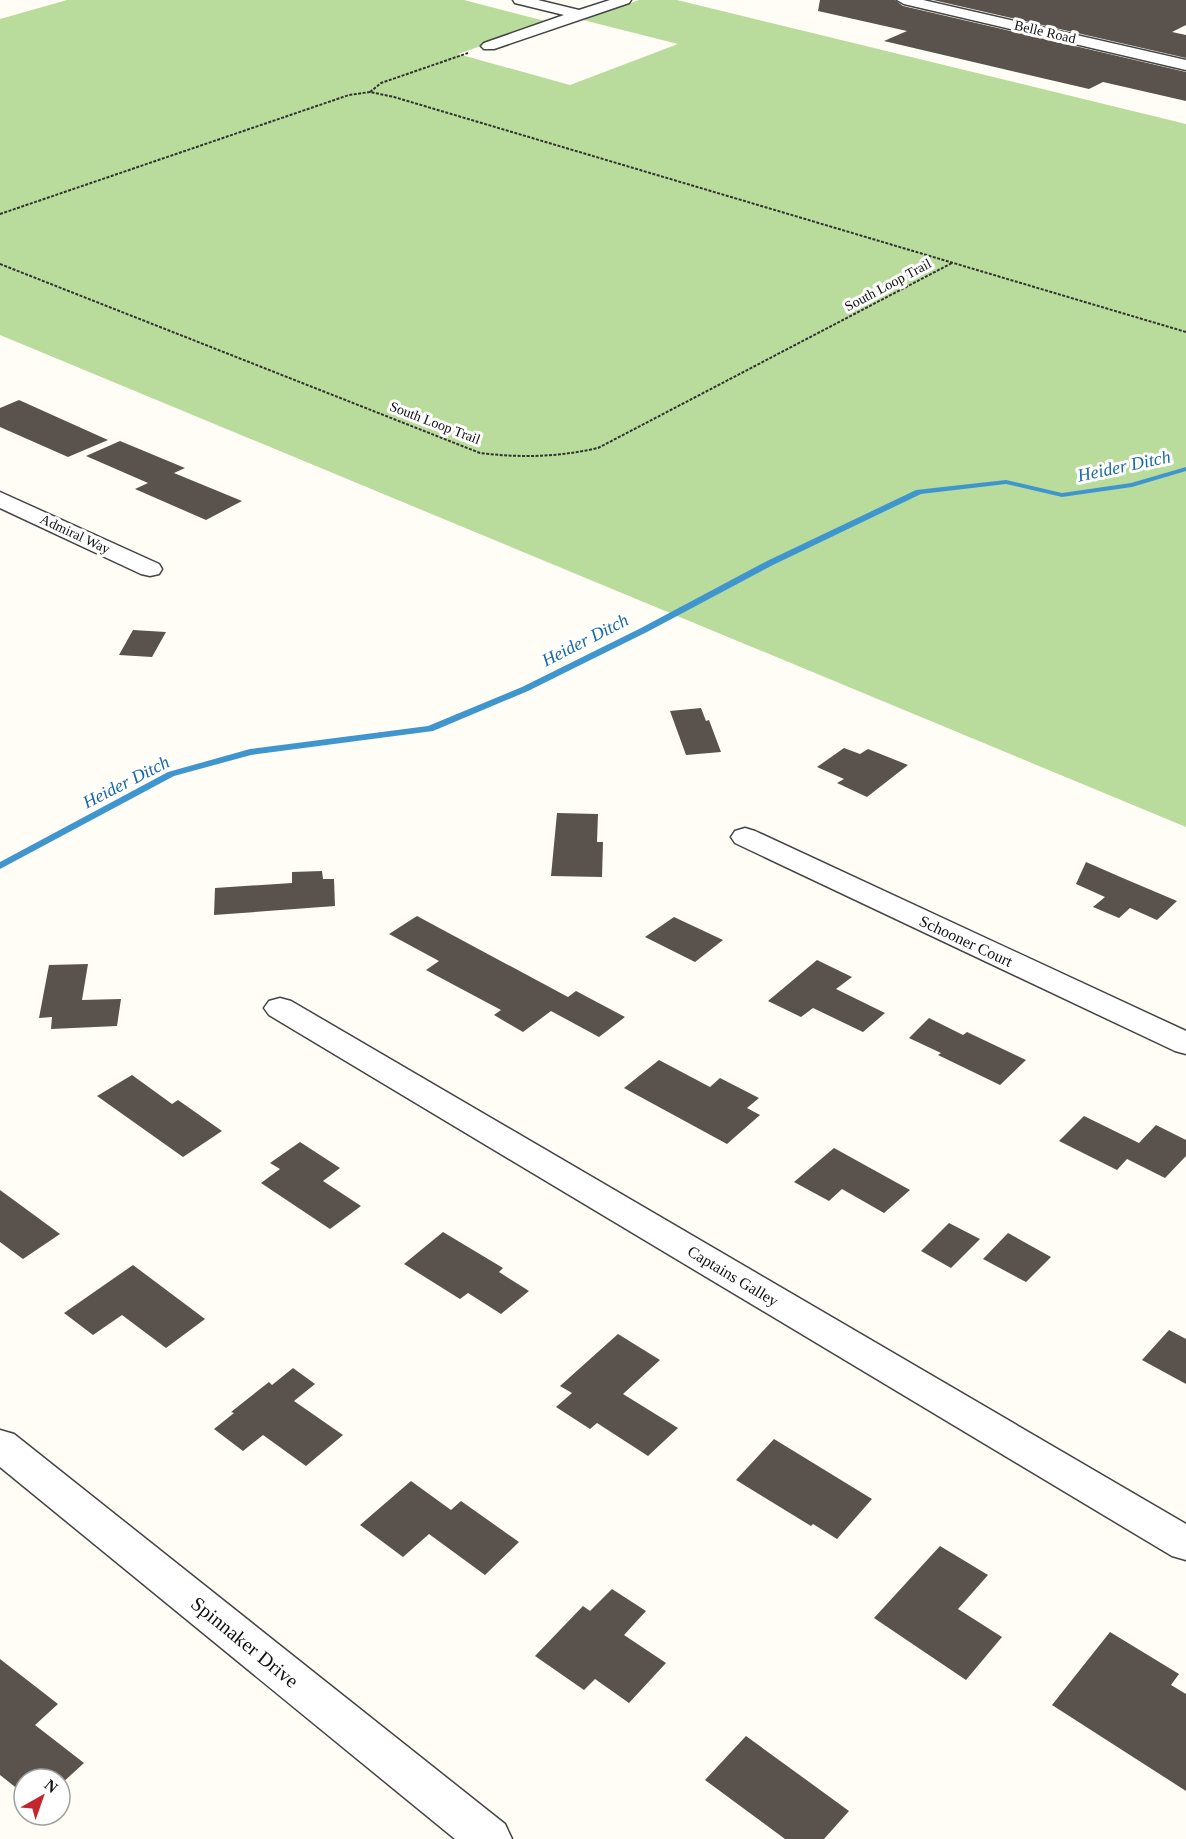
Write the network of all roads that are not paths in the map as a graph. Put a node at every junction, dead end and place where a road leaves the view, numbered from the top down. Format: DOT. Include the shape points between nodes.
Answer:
graph roads {
  1 [pos="520,0"];
  2 [pos="624,0"];
  3 [pos="904,0"];
  4 [pos="580,15"];
  5 [pos="489,46"];
  6 [pos="1186,65"];
  7 [pos="0,499"];
  8 [pos="150,569"];
  9 [pos="745,837"];
  10 [pos="280,1008"];
  11 [pos="1186,1044"];
  12 [pos="0,1445"];
  13 [pos="1186,1544"];
  14 [pos="489,1839"];
  1 -- 4 [label="street"];
  2 -- 4 [label="street"];
  3 -- 6 [label="street, Belle Road"];
  4 -- 5 [label="street"];
  7 -- 8 [label="street, Admiral Way"];
  9 -- 11 [label="street, Schooner Court"];
  10 -- 13 [label="street, Captains Galley"];
  12 -- 14 [label="street, Spinnaker Drive"];
}
